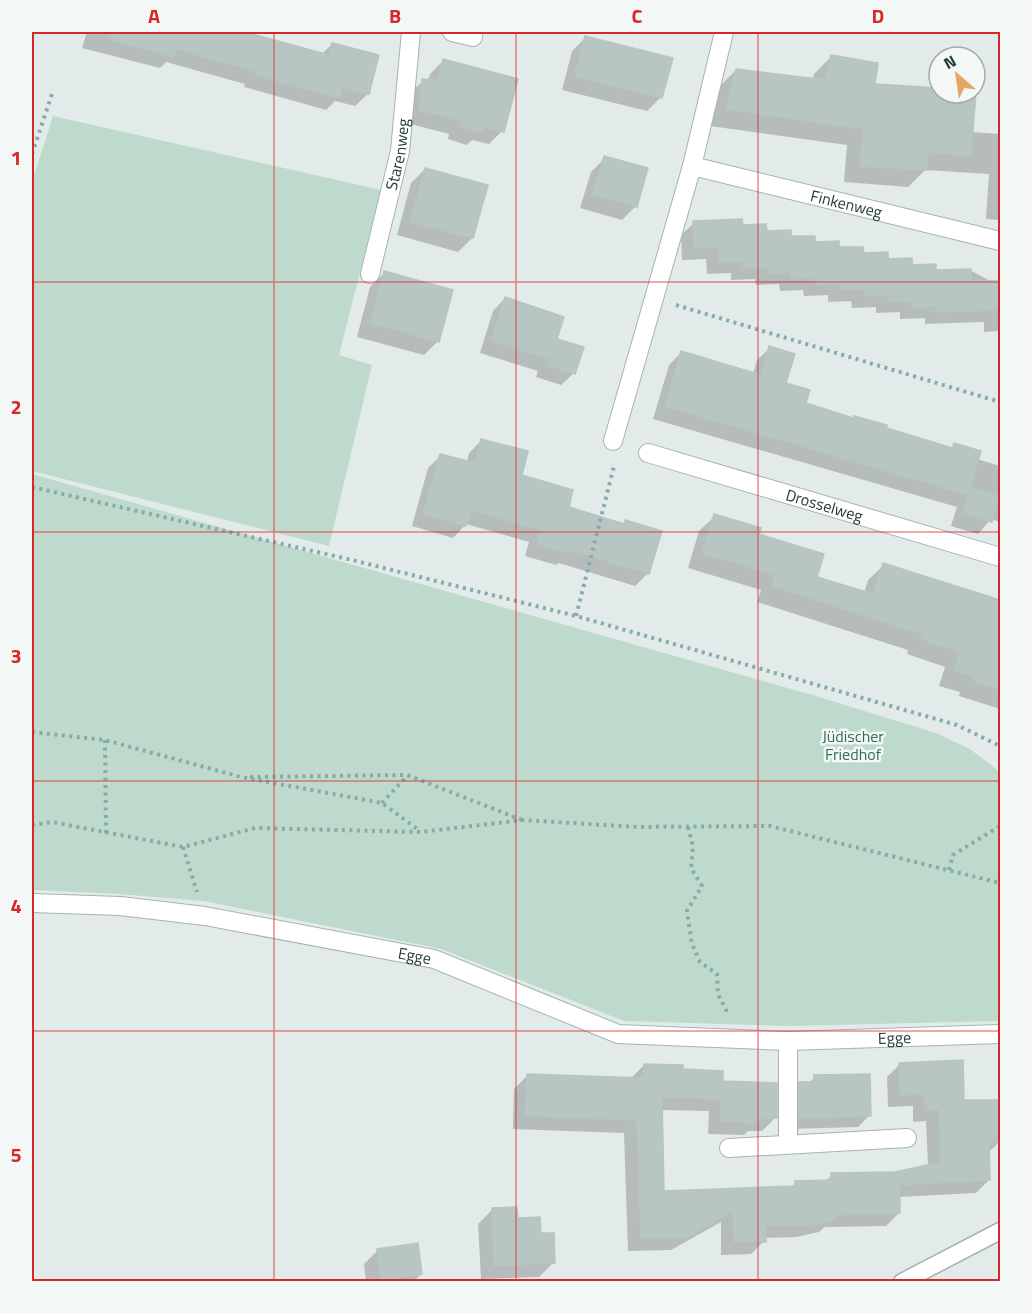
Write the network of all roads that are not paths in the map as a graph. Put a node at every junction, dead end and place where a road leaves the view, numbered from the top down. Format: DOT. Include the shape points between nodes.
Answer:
graph roads {
  1 [pos="411,32"];
  2 [pos="452,32"];
  3 [pos="724,32"];
  4 [pos="473,37"];
  5 [pos="692,166"];
  6 [pos="1000,241"];
  7 [pos="370,274"];
  8 [pos="615,448"];
  9 [pos="648,453"];
  10 [pos="1000,557"];
  11 [pos="32,903"];
  12 [pos="1000,1034"];
  13 [pos="788,1041"];
  14 [pos="907,1138"];
  15 [pos="788,1143"];
  16 [pos="729,1148"];
  17 [pos="1000,1231"];
  18 [pos="902,1281"];
  1 -- 7 [label="street, Starenweg" via="400,151"];
  2 -- 4 [label="street"];
  3 -- 5 [label="street"];
  5 -- 6 [label="street, Finkenweg"];
  5 -- 8 [label="street"];
  9 -- 10 [label="street, Drosselweg"];
  11 -- 13 [label="street, Egge" via="120,906 205,916 434,959 618,1034"];
  12 -- 13 [label="street, Egge"];
  13 -- 15 [label="street"];
  14 -- 15 [label="street"];
  15 -- 16 [label="street"];
  17 -- 18 [label="lane"];
}
